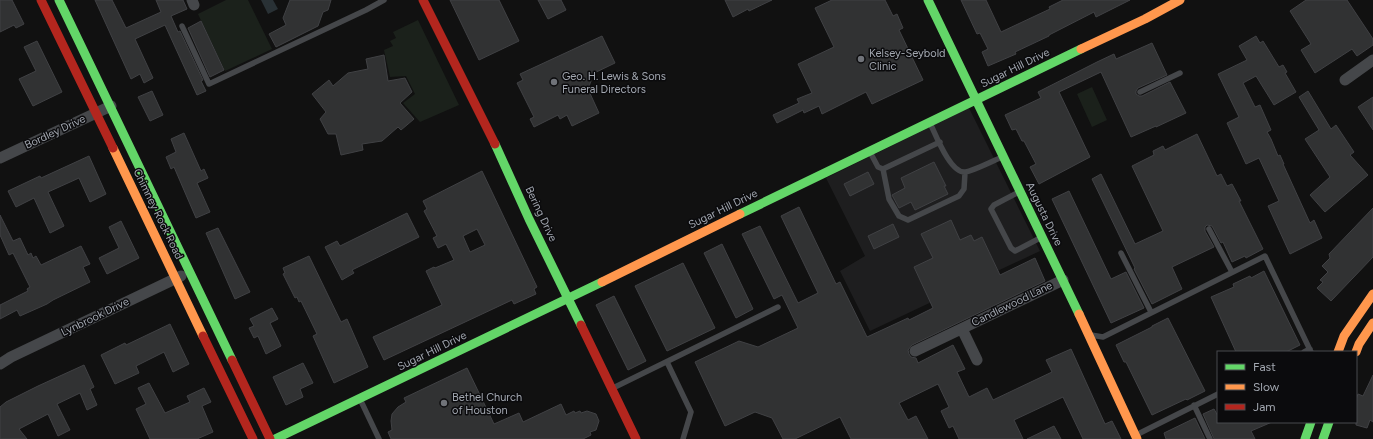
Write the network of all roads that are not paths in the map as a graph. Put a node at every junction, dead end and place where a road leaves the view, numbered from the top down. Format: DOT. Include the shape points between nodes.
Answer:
graph roads {
  1 [pos="41,0"];
  2 [pos="60,0"];
  3 [pos="384,0"];
  4 [pos="423,0"];
  5 [pos="928,0"];
  6 [pos="1180,0"];
  7 [pos="182,26"];
  8 [pos="1373,60"];
  9 [pos="1180,73"];
  10 [pos="1346,80"];
  11 [pos="1140,92"];
  12 [pos="975,100"];
  13 [pos="111,106"];
  14 [pos="95,113"];
  15 [pos="930,122"];
  16 [pos="940,142"];
  17 [pos="870,151"];
  18 [pos="1002,156"];
  19 [pos="0,158"];
  20 [pos="883,169"];
  21 [pos="965,172"];
  22 [pos="1020,192"];
  23 [pos="1209,229"];
  24 [pos="1042,237"];
  25 [pos="1121,253"];
  26 [pos="190,272"];
  27 [pos="1232,272"];
  28 [pos="176,278"];
  29 [pos="1063,280"];
  30 [pos="1373,294"];
  31 [pos="568,298"];
  32 [pos="778,308"];
  33 [pos="1151,312"];
  34 [pos="1373,323"];
  35 [pos="962,329"];
  36 [pos="1087,334"];
  37 [pos="915,351"];
  38 [pos="1308,351"];
  39 [pos="1338,351"];
  40 [pos="1356,351"];
  41 [pos="976,360"];
  42 [pos="667,362"];
  43 [pos="0,364"];
  44 [pos="612,388"];
  45 [pos="1217,394"];
  46 [pos="360,399"];
  47 [pos="1194,405"];
  48 [pos="1311,423"];
  49 [pos="1329,423"];
  50 [pos="1136,437"];
  51 [pos="253,439"];
  52 [pos="270,439"];
  53 [pos="275,439"];
  54 [pos="379,439"];
  55 [pos="636,439"];
  56 [pos="683,439"];
  57 [pos="1210,439"];
  58 [pos="1305,439"];
  59 [pos="1323,439"];
  1 -- 14 [label="street, Chimney Rock Road"];
  2 -- 13 [label="street, Chimney Rock Road"];
  3 -- 7 [label="lane" via="209,84"];
  4 -- 31 [label="street, Bering Drive" via="475,102"];
  5 -- 12 [label="street, Augusta Drive"];
  6 -- 12 [label="street, Sugar Hill Drive" via="1153,16"];
  8 -- 10 [label="street"];
  9 -- 11 [label="lane"];
  12 -- 15 [label="street, Sugar Hill Drive"];
  12 -- 18 [label="street, Augusta Drive"];
  13 -- 14 [label="street, Bordley Drive"];
  13 -- 26 [label="street, Chimney Rock Road"];
  14 -- 19 [label="street, Bordley Drive"];
  14 -- 28 [label="street, Chimney Rock Road"];
  15 -- 16 [label="lane"];
  15 -- 17 [label="street, Sugar Hill Drive"];
  16 -- 20 [label="lane"];
  16 -- 21 [label="lane" via="951,164 957,171"];
  17 -- 20 [label="lane" via="878,168"];
  17 -- 31 [label="street, Sugar Hill Drive"];
  18 -- 21 [label="lane"];
  18 -- 22 [label="street, Augusta Drive"];
  20 -- 21 [label="lane" via="889,199 899,216 908,220 959,196 964,189"];
  22 -- 24 [label="street, Augusta Drive"];
  22 -- 24 [label="lane" via="991,209 1011,248 1015,250"];
  23 -- 27 [label="lane"];
  24 -- 29 [label="street, Augusta Drive"];
  25 -- 33 [label="lane"];
  26 -- 28 [label="street, Lynbrook Drive"];
  26 -- 52 [label="street, Chimney Rock Road"];
  27 -- 33 [label="lane"];
  27 -- 38 [label="lane" via="1264,256"];
  28 -- 43 [label="street, Lynbrook Drive"];
  28 -- 51 [label="street, Chimney Rock Road"];
  29 -- 35 [label="street, Candlewood Lane"];
  29 -- 36 [label="street, Augusta Drive"];
  30 -- 39 [label="street" via="1344,336"];
  31 -- 44 [label="street, Bering Drive"];
  31 -- 46 [label="street, Sugar Hill Drive"];
  32 -- 42 [label="lane"];
  33 -- 36 [label="lane" via="1103,337"];
  34 -- 40 [label="street"];
  35 -- 37 [label="street, Candlewood Lane"];
  35 -- 41 [label="street, Candlewood Lane"];
  36 -- 50 [label="street, Augusta Drive"];
  42 -- 44 [label="lane"];
  42 -- 56 [label="lane" via="691,412"];
  44 -- 55 [label="street, Bering Drive"];
  45 -- 47 [label="lane"];
  46 -- 53 [label="street, Sugar Hill Drive"];
  46 -- 54 [label="lane"];
  47 -- 50 [label="lane"];
  47 -- 57 [label="lane"];
  48 -- 58 [label="street"];
  49 -- 59 [label="street"];
}
